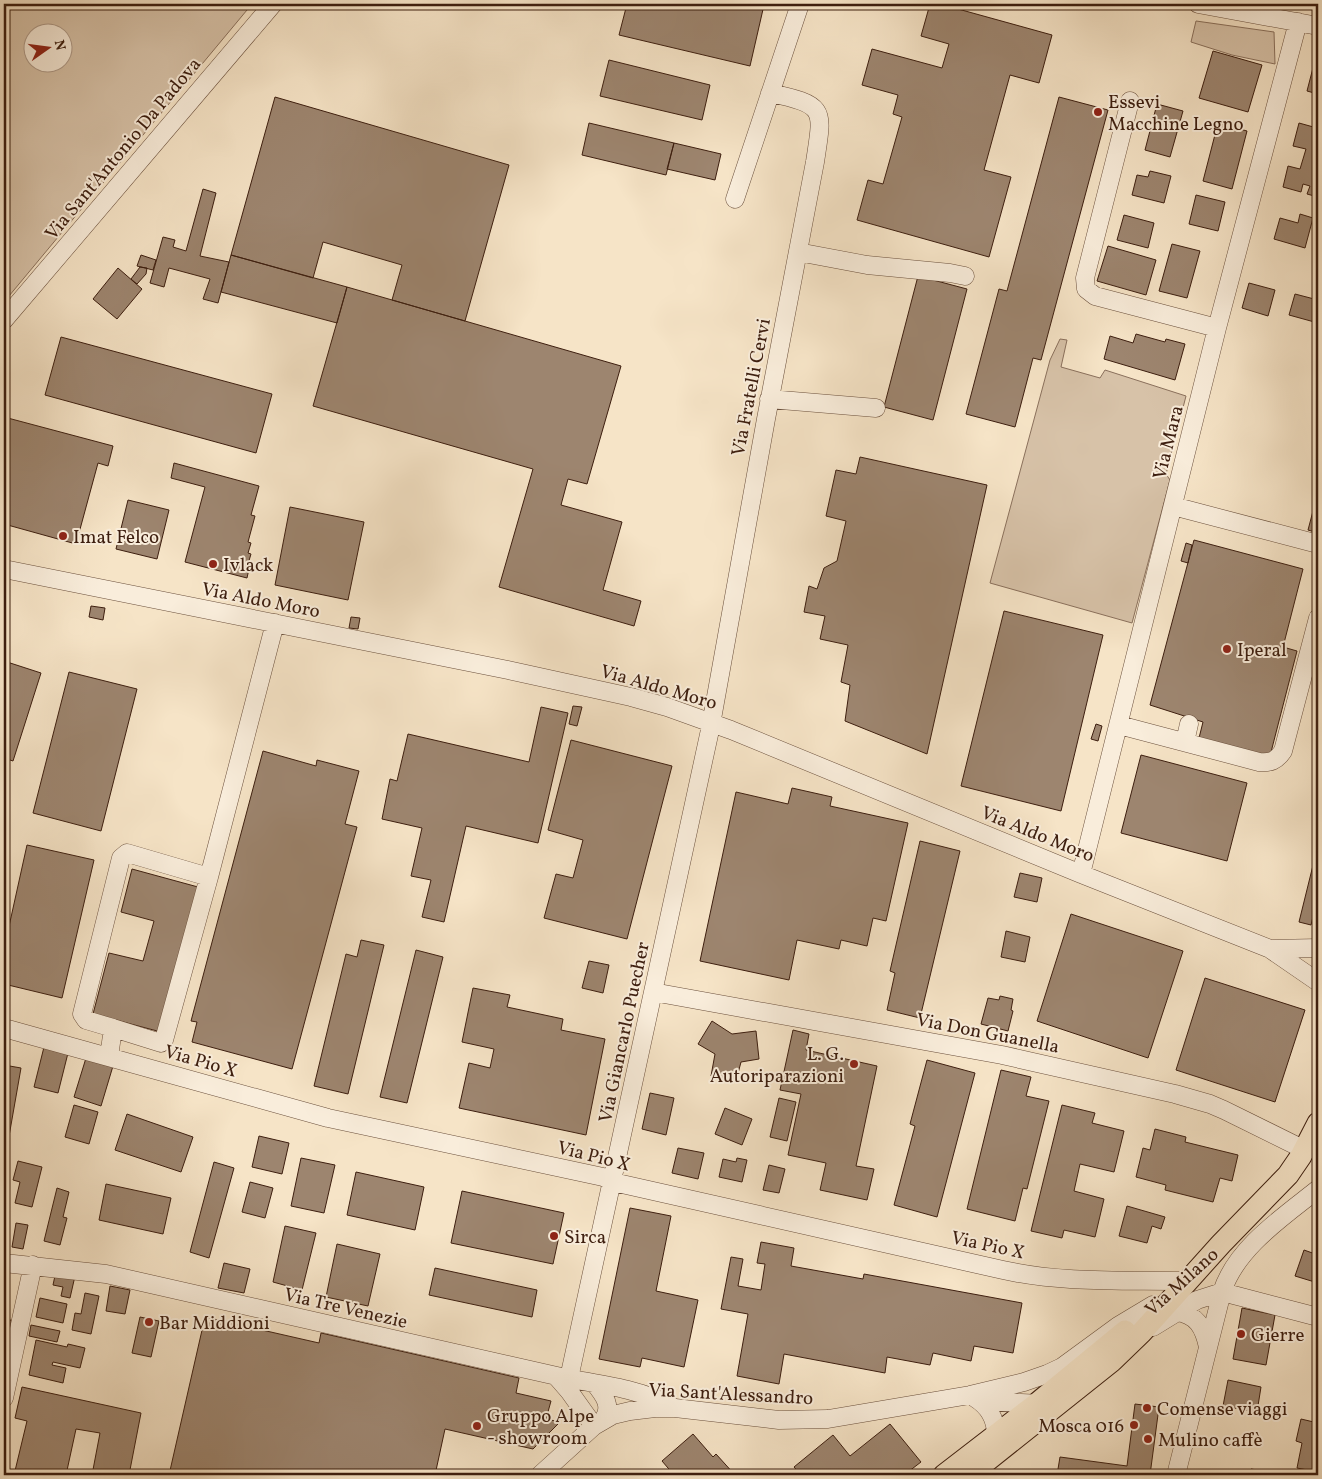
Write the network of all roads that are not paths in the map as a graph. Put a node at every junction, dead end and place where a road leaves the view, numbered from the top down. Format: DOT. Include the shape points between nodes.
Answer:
graph roads {
  1 [pos="273,4"];
  2 [pos="800,4"];
  3 [pos="1198,4"];
  4 [pos="1298,22"];
  5 [pos="1318,26"];
  6 [pos="770,92"];
  7 [pos="1130,101"];
  8 [pos="735,199"];
  9 [pos="798,252"];
  10 [pos="965,276"];
  11 [pos="4,320"];
  12 [pos="1217,328"];
  13 [pos="769,400"];
  14 [pos="876,408"];
  15 [pos="1173,506"];
  16 [pos="1318,544"];
  17 [pos="4,569"];
  18 [pos="1318,618"];
  19 [pos="275,623"];
  20 [pos="712,722"];
  21 [pos="1119,724"];
  22 [pos="1189,724"];
  23 [pos="1185,742"];
  24 [pos="1081,874"];
  25 [pos="209,877"];
  26 [pos="1318,948"];
  27 [pos="1270,949"];
  28 [pos="1318,982"];
  29 [pos="653,992"];
  30 [pos="4,1028"];
  31 [pos="113,1028"];
  32 [pos="109,1057"];
  33 [pos="1318,1123"];
  34 [pos="1305,1150"];
  35 [pos="612,1182"];
  36 [pos="1318,1190"];
  37 [pos="1222,1244"];
  38 [pos="4,1263"];
  39 [pos="33,1266"];
  40 [pos="1180,1281"];
  41 [pos="1221,1298"];
  42 [pos="1154,1305"];
  43 [pos="1176,1312"];
  44 [pos="1318,1317"];
  45 [pos="1131,1343"];
  46 [pos="1208,1347"];
  47 [pos="1112,1361"];
  48 [pos="563,1378"];
  49 [pos="595,1384"];
  50 [pos="4,1398"];
  51 [pos="975,1398"];
  52 [pos="1035,1404"];
  53 [pos="675,1408"];
  54 [pos="598,1423"];
  55 [pos="996,1435"];
  56 [pos="540,1475"];
  57 [pos="944,1475"];
  58 [pos="969,1475"];
  59 [pos="1176,1475"];
  1 -- 11 [label="street, Via Sant'Antonio Da Padova"];
  2 -- 6 [label="street"];
  3 -- 4 [label="street"];
  4 -- 5 [label="street"];
  4 -- 12 [label="street, Via Mara"];
  6 -- 8 [label="street"];
  6 -- 9 [label="street, Via Fratelli Cervi" via="807,103 817,110 820,118"];
  7 -- 12 [label="street" via="1085,278 1086,289 1095,296"];
  9 -- 10 [label="street" via="867,265"];
  9 -- 13 [label="street, Via Fratelli Cervi"];
  12 -- 15 [label="street, Via Mara"];
  13 -- 14 [label="street"];
  13 -- 20 [label="street, Via Fratelli Cervi"];
  15 -- 16 [label="street"];
  15 -- 21 [label="street, Via Mara"];
  17 -- 19 [label="street, Via Aldo Moro"];
  18 -- 23 [label="street" via="1283,751 1277,759 1259,762"];
  19 -- 20 [label="street, Via Aldo Moro" via="638,699"];
  19 -- 25 [label="street"];
  20 -- 24 [label="street, Via Aldo Moro"];
  20 -- 29 [label="street, Via Giancarlo Puecher"];
  21 -- 23 [label="street"];
  21 -- 24 [label="street, Via Mara"];
  22 -- 23 [label="street"];
  24 -- 27 [label="street, Via Aldo Moro"];
  25 -- 31 [label="street" via="164,1040 161,1043"];
  25 -- 31 [label="street" via="127,853 121,858 82,1014 86,1020"];
  26 -- 27 [label="street, Via Aldo Moro"];
  27 -- 28 [label="street, Via Aldo Moro"];
  29 -- 34 [label="street, Via Don Guanella" via="1002,1055 1175,1094 1210,1104"];
  29 -- 35 [label="street, Via Giancarlo Puecher"];
  30 -- 32 [label="street, Via Pio X"];
  31 -- 32 [label="street"];
  32 -- 35 [label="street, Via Pio X" via="328,1118 604,1177"];
  33 -- 34 [label="main road"];
  34 -- 37 [label="main road" via="1288,1175"];
  35 -- 40 [label="street, Via Pio X" via="1021,1274 1072,1280"];
  35 -- 48 [label="street, Via Giancarlo Puecher" via="571,1369"];
  36 -- 41 [label="street" via="1242,1256 1230,1271"];
  37 -- 40 [label="main road, Via Milano"];
  37 -- 45 [label="main road, Via Milano"];
  38 -- 39 [label="street, Via Tre Venezie"];
  39 -- 48 [label="street, Via Tre Venezie" via="106,1274"];
  39 -- 50 [label="street"];
  40 -- 42 [label="main road, Via Milano"];
  41 -- 43 [label="street" via="1197,1300"];
  41 -- 44 [label="street"];
  41 -- 46 [label="street"];
  42 -- 51 [label="street" via="1054,1371"];
  42 -- 52 [label="main road, Via Milano"];
  43 -- 45 [label="street"];
  43 -- 46 [label="street" via="1196,1319"];
  45 -- 47 [label="main road, Via Milano"];
  46 -- 59 [label="street"];
  47 -- 52 [label="street" via="1082,1377 1052,1400"];
  47 -- 58 [label="main road, Via Milano"];
  48 -- 49 [label="street, Via Tre Venezie"];
  48 -- 54 [label="street"];
  49 -- 53 [label="street, Via Tre Venezie" via="648,1396"];
  49 -- 54 [label="street" via="607,1402 606,1415"];
  51 -- 52 [label="street"];
  51 -- 53 [label="street, Via Sant'Alessandro" via="804,1420"];
  51 -- 55 [label="street" via="992,1416"];
  52 -- 55 [label="main road, Via Milano"];
  53 -- 54 [label="street, Via Sant'Alessandro" via="622,1412"];
  54 -- 56 [label="street, Via Sant'Alessandro"];
  55 -- 57 [label="main road, Via Milano"];
}
